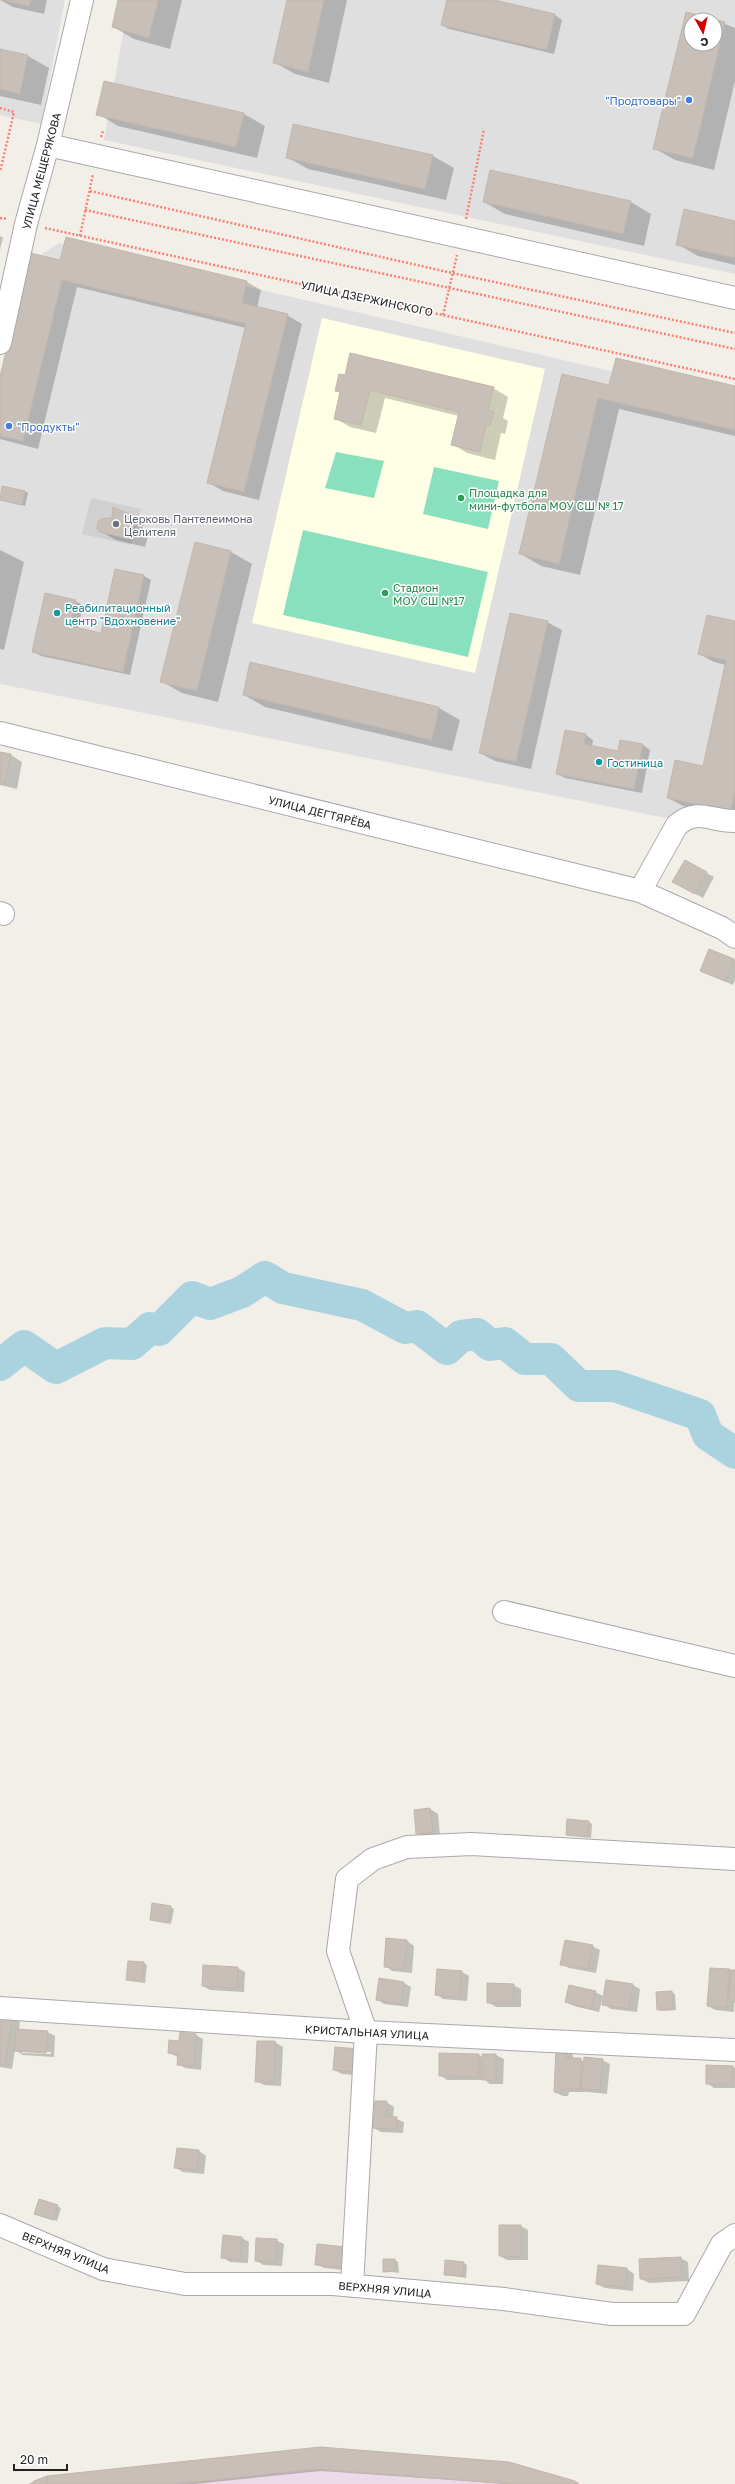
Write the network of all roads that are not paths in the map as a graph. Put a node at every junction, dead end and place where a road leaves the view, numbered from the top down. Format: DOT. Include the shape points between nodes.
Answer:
graph roads {
  1 [pos="82,0"];
  2 [pos="48,145"];
  3 [pos="735,298"];
  4 [pos="0,343"];
  5 [pos="0,732"];
  6 [pos="735,821"];
  7 [pos="640,891"];
  8 [pos="735,937"];
  9 [pos="504,1612"];
  10 [pos="735,1666"];
  11 [pos="735,1859"];
  12 [pos="0,2008"];
  13 [pos="366,2032"];
  14 [pos="735,2050"];
  15 [pos="0,2225"];
  16 [pos="735,2235"];
  17 [pos="352,2286"];
  1 -- 2 [label="street, УЛИЦА МЕЩЕРЯКОВА"];
  2 -- 3 [label="street"];
  2 -- 4 [label="street, УЛИЦА МЕЩЕРЯКОВА" via="26,224"];
  5 -- 7 [label="street, УЛИЦА ДЕГТЯРЁВА"];
  6 -- 7 [label="street" via="697,815 686,818 677,826"];
  7 -- 8 [label="street, УЛИЦА ДЕГТЯРЁВА" via="722,928"];
  9 -- 10 [label="street"];
  11 -- 13 [label="street" via="472,1844 407,1847 373,1859 347,1879 338,1951"];
  12 -- 13 [label="street, КРИСТАЛЬНАЯ УЛИЦА"];
  13 -- 14 [label="street, КРИСТАЛЬНАЯ УЛИЦА"];
  13 -- 17 [label="street"];
  15 -- 17 [label="street, ВЕРХНЯЯ УЛИЦА" via="103,2269 185,2284"];
  16 -- 17 [label="street, ВЕРХНЯЯ УЛИЦА" via="722,2244 684,2314 612,2314 504,2299"];
}
